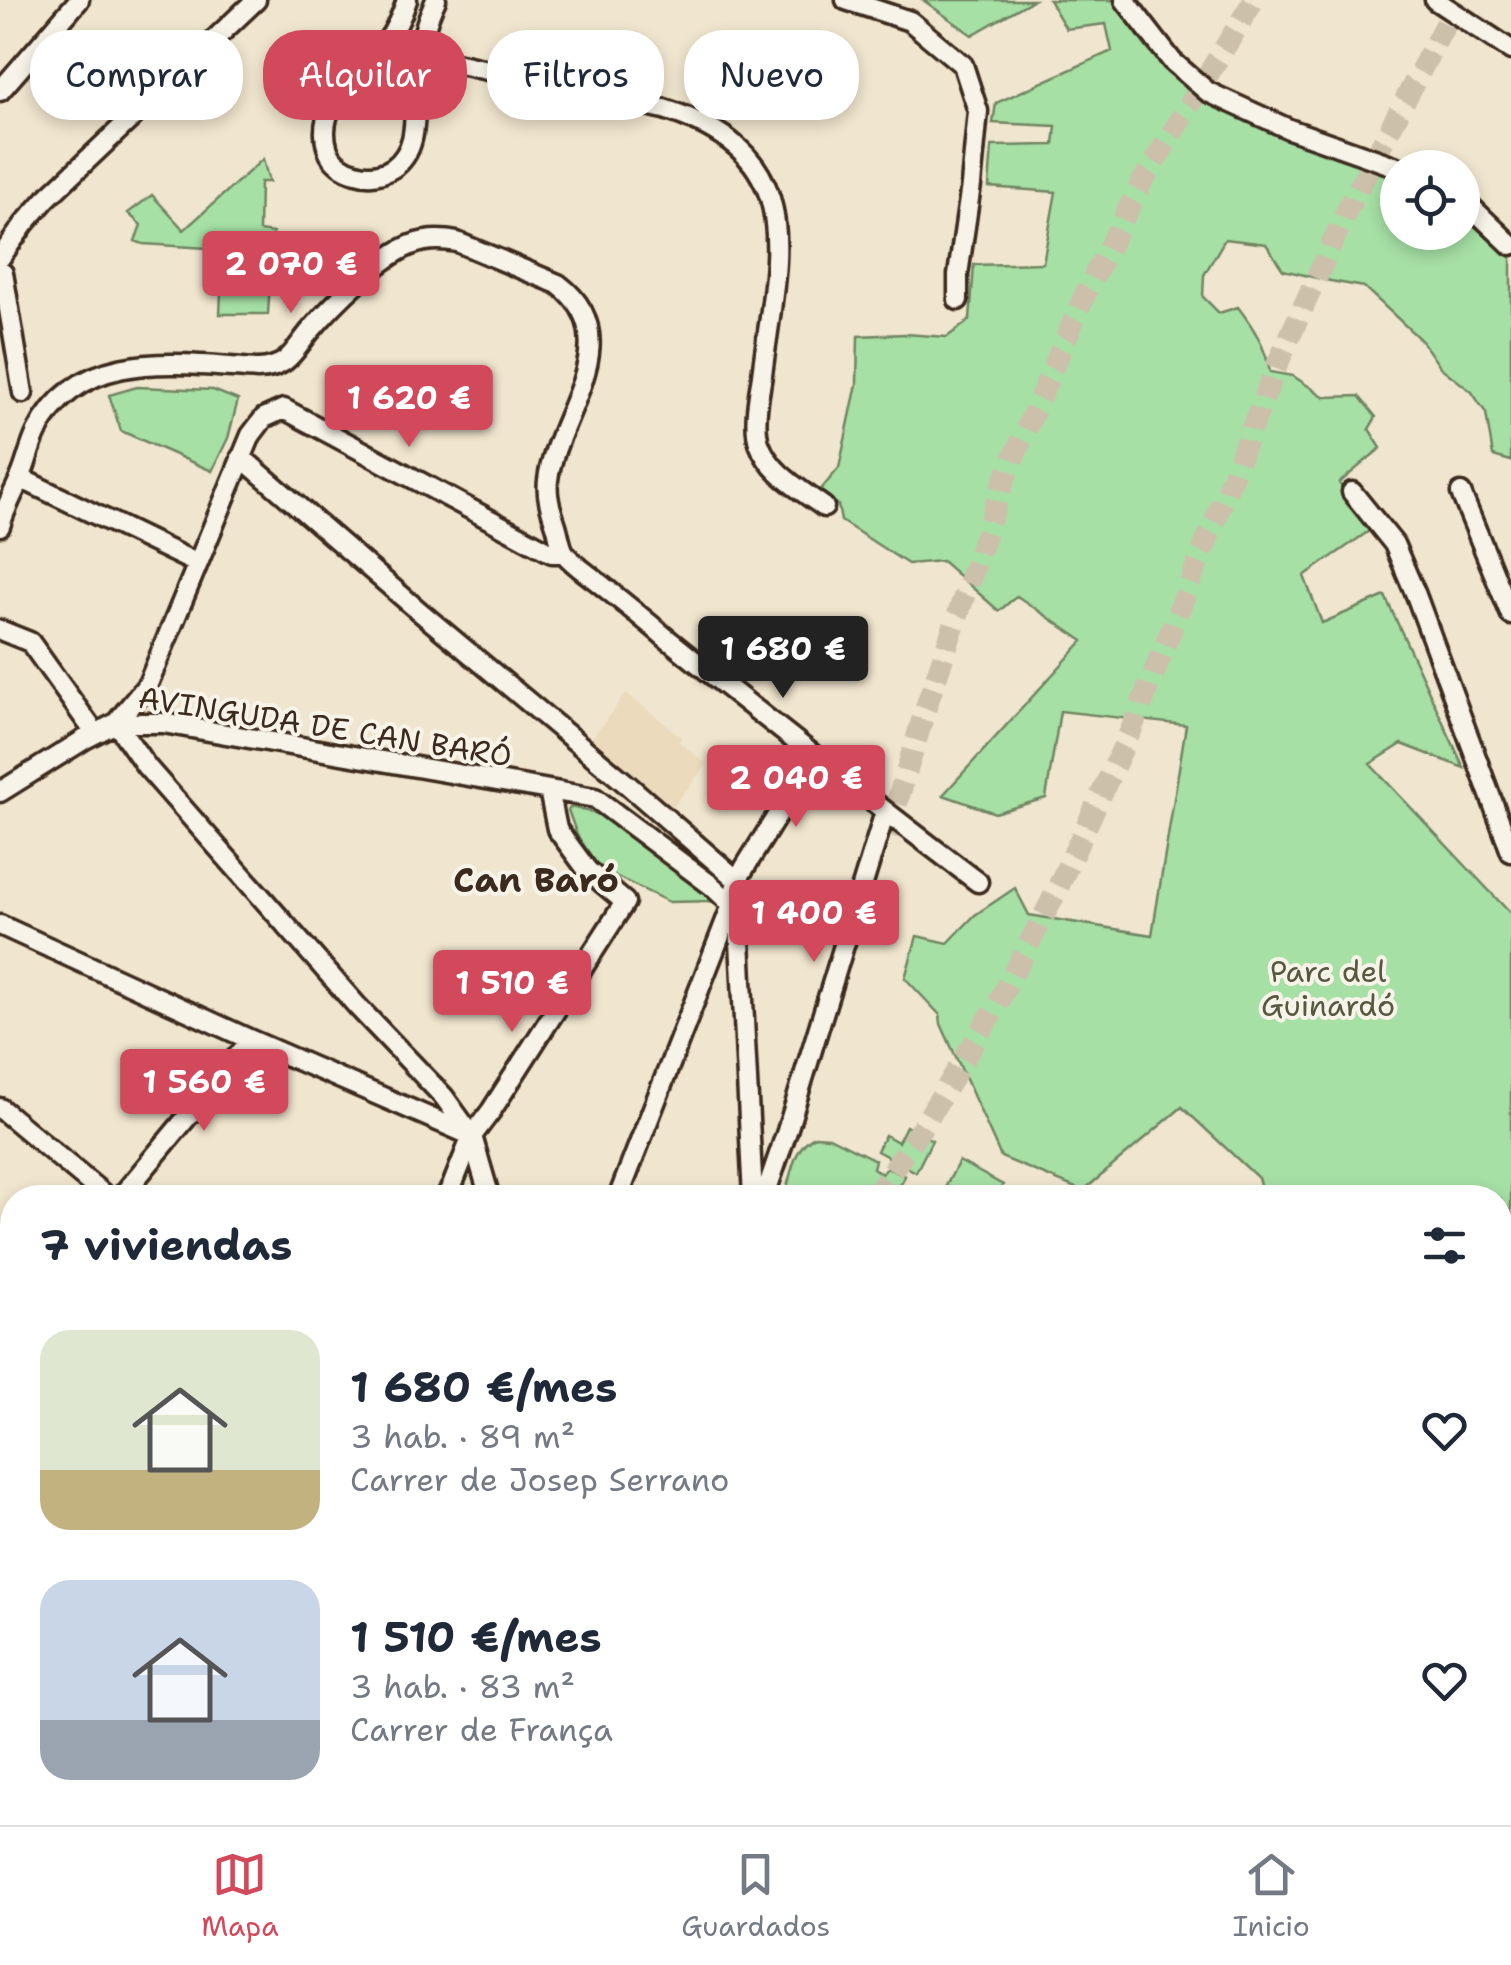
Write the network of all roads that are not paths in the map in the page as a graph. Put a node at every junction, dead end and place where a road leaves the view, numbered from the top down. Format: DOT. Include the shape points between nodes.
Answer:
graph roads {
  1 [pos="256,0"];
  2 [pos="407,0"];
  3 [pos="436,0"];
  4 [pos="846,0"];
  5 [pos="1125,0"];
  6 [pos="1435,0"];
  7 [pos="76,2"];
  8 [pos="394,30"];
  9 [pos="424,30"];
  10 [pos="1511,50"];
  11 [pos="467,66"];
  12 [pos="0,91"];
  13 [pos="325,120"];
  14 [pos="414,120"];
  15 [pos="1380,161"];
  16 [pos="1480,216"];
  17 [pos="1511,246"];
  18 [pos="1,265"];
  19 [pos="958,300"];
  20 [pos="24,393"];
  21 [pos="240,457"];
  22 [pos="20,478"];
  23 [pos="1352,492"];
  24 [pos="1461,493"];
  25 [pos="824,507"];
  26 [pos="0,526"];
  27 [pos="564,553"];
  28 [pos="196,563"];
  29 [pos="1511,615"];
  30 [pos="0,630"];
  31 [pos="142,691"];
  32 [pos="116,722"];
  33 [pos="151,723"];
  34 [pos="95,733"];
  35 [pos="814,756"];
  36 [pos="549,790"];
  37 [pos="0,792"];
  38 [pos="885,812"];
  39 [pos="1510,840"];
  40 [pos="737,880"];
  41 [pos="978,882"];
  42 [pos="732,906"];
  43 [pos="0,925"];
  44 [pos="251,1040"];
  45 [pos="0,1108"];
  46 [pos="472,1136"];
  47 [pos="752,1164"];
  48 [pos="775,1166"];
  49 [pos="92,1185"];
  50 [pos="131,1185"];
  51 [pos="452,1185"];
  52 [pos="486,1185"];
  53 [pos="623,1185"];
  54 [pos="753,1185"];
  55 [pos="768,1185"];
  1 -- 18 [label="street" via="46,199"];
  2 -- 8 [label="street"];
  3 -- 9 [label="street"];
  4 -- 19 [label="street" via="910,21 963,66 978,111"];
  5 -- 15 [label="street" via="1172,61 1208,92"];
  6 -- 10 [label="street"];
  7 -- 12 [label="street"];
  11 -- 25 [label="street" via="691,118 751,161 773,206 778,239 758,408 760,445 780,476"];
  13 -- 14 [label="street" via="331,158 361,174 383,174 408,154"];
  16 -- 17 [label="street"];
  18 -- 20 [label="street"];
  21 -- 27 [label="street" via="264,418 284,408 552,553"];
  21 -- 28 [label="street"];
  21 -- 40 [label="street"];
  22 -- 26 [label="street"];
  22 -- 27 [label="street" via="53,406 87,378 147,364 274,367 389,258 415,243 445,240 558,284 583,314 590,357 548,479"];
  22 -- 28 [label="street"];
  23 -- 39 [label="street" via="1394,544"];
  24 -- 29 [label="street"];
  27 -- 35 [label="street"];
  28 -- 31 [label="street"];
  30 -- 34 [label="street" via="30,642"];
  31 -- 32 [label="street"];
  31 -- 33 [label="street"];
  32 -- 33 [label="street, AVINGUDA DE CAN BARÓ"];
  32 -- 34 [label="street, AVINGUDA DE CAN BARÓ"];
  32 -- 46 [label="street" via="146,766"];
  33 -- 36 [label="street, AVINGUDA DE CAN BARÓ"];
  34 -- 37 [label="street, AVINGUDA DE CAN BARÓ"];
  35 -- 38 [label="street"];
  35 -- 40 [label="street"];
  36 -- 42 [label="street, AVINGUDA DE CAN BARÓ" via="595,798"];
  36 -- 46 [label="street" via="558,830 588,871 625,902"];
  38 -- 41 [label="street"];
  38 -- 48 [label="street"];
  40 -- 42 [label="street"];
  40 -- 47 [label="street"];
  42 -- 53 [label="street"];
  43 -- 44 [label="street"];
  44 -- 46 [label="street"];
  44 -- 50 [label="street"];
  45 -- 49 [label="street"];
  46 -- 51 [label="street"];
  46 -- 52 [label="street"];
  47 -- 48 [label="street"];
  47 -- 54 [label="street"];
  48 -- 55 [label="street"];
}
